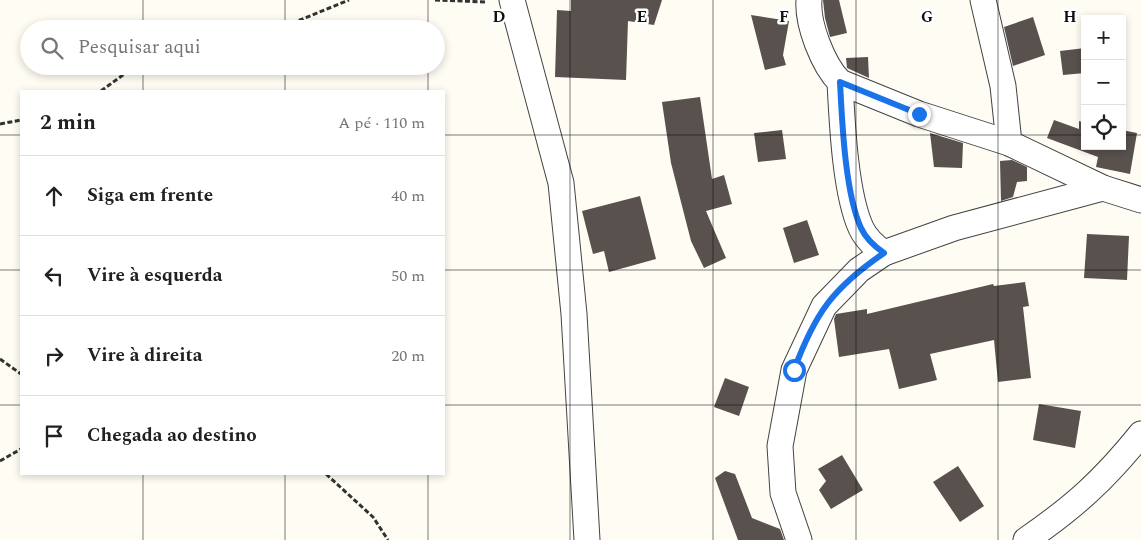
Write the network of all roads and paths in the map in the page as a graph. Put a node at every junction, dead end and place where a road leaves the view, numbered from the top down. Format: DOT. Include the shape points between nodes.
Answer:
graph roads {
  1 [pos="349,0"];
  2 [pos="436,0"];
  3 [pos="810,0"];
  4 [pos="983,0"];
  5 [pos="512,2"];
  6 [pos="300,20"];
  7 [pos="123,75"];
  8 [pos="840,82"];
  9 [pos="102,90"];
  10 [pos="20,120"];
  11 [pos="0,124"];
  12 [pos="1009,143"];
  13 [pos="1103,188"];
  14 [pos="1141,200"];
  15 [pos="884,253"];
  16 [pos="0,360"];
  17 [pos="20,373"];
  18 [pos="1141,434"];
  19 [pos="20,450"];
  20 [pos="0,461"];
  21 [pos="327,475"];
  22 [pos="388,540"];
  23 [pos="587,540"];
  24 [pos="799,540"];
  25 [pos="1026,540"];
  1 -- 6 [label="path"];
  2 -- 5 [label="path"];
  3 -- 8 [label="street" via="814,38"];
  4 -- 12 [label="street" via="1003,86"];
  5 -- 23 [label="street" via="561,183 574,314"];
  7 -- 9 [label="path"];
  8 -- 12 [label="street" via="919,114"];
  8 -- 15 [label="street" via="845,150 854,204 861,228 872,245"];
  10 -- 11 [label="path"];
  12 -- 13 [label="street"];
  13 -- 14 [label="street"];
  13 -- 15 [label="street" via="954,228"];
  15 -- 24 [label="street" via="859,270 824,306 794,370 780,454 783,493"];
  16 -- 17 [label="path"];
  18 -- 25 [label="street" via="1111,471 1075,504"];
  19 -- 20 [label="path"];
  21 -- 22 [label="path" via="372,518"];
}
